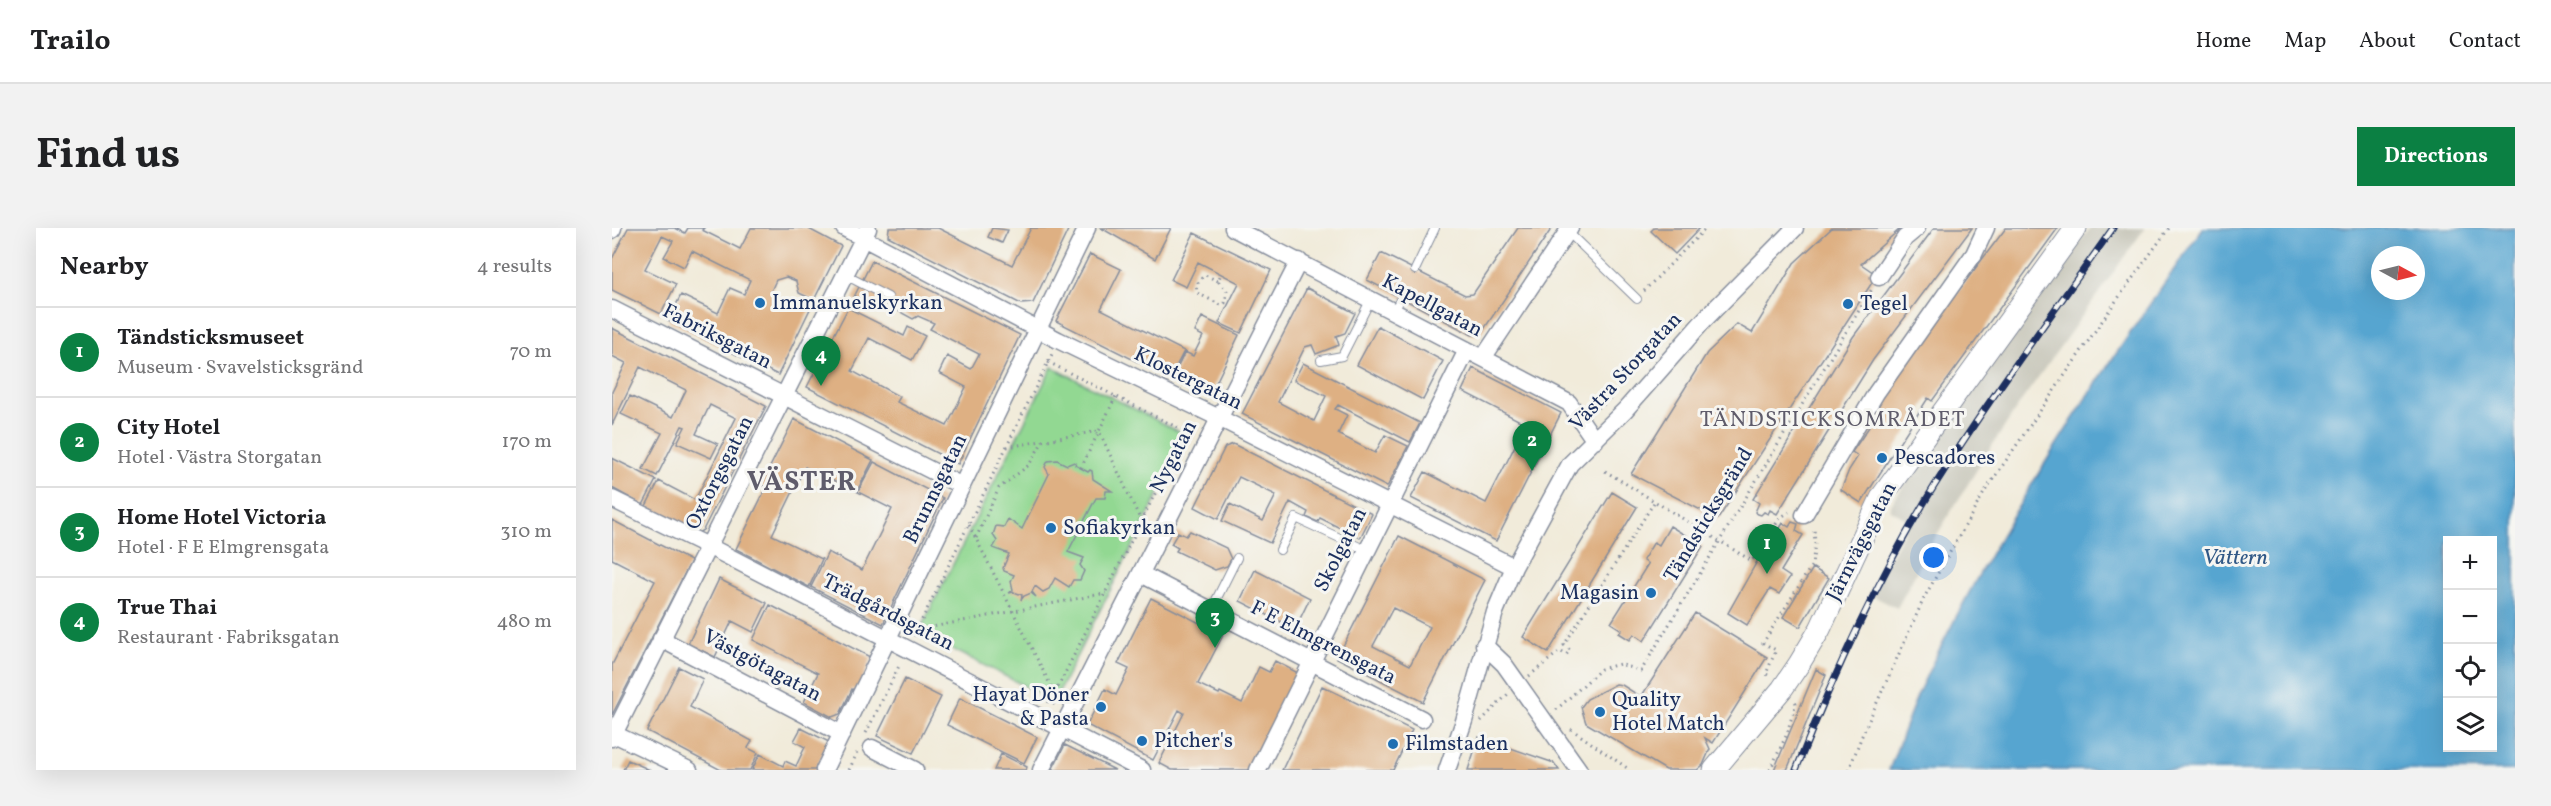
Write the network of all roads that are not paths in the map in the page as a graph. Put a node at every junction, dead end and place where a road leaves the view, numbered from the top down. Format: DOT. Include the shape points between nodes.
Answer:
graph roads {
  1 [pos="844,228"];
  2 [pos="1087,228"];
  3 [pos="1233,228"];
  4 [pos="1435,228"];
  5 [pos="1917,228"];
  6 [pos="1986,228"];
  7 [pos="2076,228"];
  8 [pos="1790,229"];
  9 [pos="1569,230"];
  10 [pos="866,233"];
  11 [pos="1299,261"];
  12 [pos="1415,270"];
  13 [pos="845,275"];
  14 [pos="1879,278"];
  15 [pos="888,297"];
  16 [pos="1371,299"];
  17 [pos="1637,299"];
  18 [pos="612,309"];
  19 [pos="1038,328"];
  20 [pos="1467,350"];
  21 [pos="1483,358"];
  22 [pos="1321,360"];
  23 [pos="783,397"];
  24 [pos="1219,418"];
  25 [pos="1595,441"];
  26 [pos="962,486"];
  27 [pos="612,499"];
  28 [pos="1389,506"];
  29 [pos="1804,515"];
  30 [pos="708,546"];
  31 [pos="1280,550"];
  32 [pos="1366,550"];
  33 [pos="1238,558"];
  34 [pos="1514,567"];
  35 [pos="1141,574"];
  36 [pos="1212,610"];
  37 [pos="661,639"];
  38 [pos="888,639"];
  39 [pos="1484,645"];
  40 [pos="1310,662"];
  41 [pos="1422,718"];
  42 [pos="1065,723"];
  43 [pos="842,734"];
  44 [pos="613,735"];
  45 [pos="864,748"];
  46 [pos="689,770"];
  47 [pos="824,770"];
  48 [pos="915,770"];
  49 [pos="1041,770"];
  50 [pos="1142,770"];
  51 [pos="1258,770"];
  52 [pos="1447,770"];
  53 [pos="1579,770"];
  54 [pos="1714,770"];
  1 -- 10 [label="street, Klostergatan"];
  2 -- 19 [label="street, Brunnsgatan"];
  3 -- 11 [label="street, Kapellgatan"];
  4 -- 12 [label="lane"];
  5 -- 14 [label="street" via="1905,238"];
  6 -- 29 [label="street" via="1974,254 1876,393"];
  7 -- 54 [label="street, Järnvägsgatan" via="1882,496 1820,629 1799,664"];
  8 -- 25 [label="street, Västra Storgatan"];
  9 -- 17 [label="lane"];
  9 -- 21 [label="street"];
  10 -- 13 [label="street, Oxtorgsgatan"];
  10 -- 19 [label="street, Klostergatan"];
  11 -- 16 [label="street, Kapellgatan"];
  11 -- 24 [label="street, Nygatan"];
  13 -- 15 [label="lane"];
  13 -- 23 [label="street, Oxtorgsgatan"];
  16 -- 20 [label="street, Kapellgatan" via="1398,305"];
  16 -- 22 [label="lane" via="1342,356"];
  18 -- 23 [label="street, Fabriksgatan"];
  19 -- 24 [label="street, Klostergatan"];
  19 -- 26 [label="street, Brunnsgatan"];
  20 -- 21 [label="street, Kapellgatan"];
  20 -- 28 [label="street, Skolgatan"];
  21 -- 25 [label="street, Kapellgatan" via="1569,403"];
  23 -- 26 [label="street, Fabriksgatan"];
  23 -- 30 [label="street, Oxtorgsgatan"];
  24 -- 28 [label="street, Klostergatan"];
  24 -- 35 [label="street, Nygatan"];
  25 -- 34 [label="street, Västra Storgatan" via="1570,464"];
  26 -- 38 [label="street, Brunnsgatan"];
  27 -- 30 [label="street, Trädgårdsgatan"];
  28 -- 32 [label="street, Skolgatan"];
  28 -- 34 [label="street, Klostergatan"];
  30 -- 37 [label="street, Oxtorgsgatan"];
  30 -- 38 [label="street, Trädgårdsgatan"];
  31 -- 32 [label="lane" via="1296,518"];
  32 -- 40 [label="street, Skolgatan"];
  33 -- 36 [label="lane"];
  34 -- 39 [label="street, Västra Storgatan"];
  35 -- 36 [label="street, F E Elmgrensgata"];
  35 -- 42 [label="street, Nygatan"];
  36 -- 40 [label="street, F E Elmgrensgata"];
  37 -- 43 [label="street, Västgötagatan"];
  37 -- 44 [label="street, Oxtorgsgatan"];
  38 -- 42 [label="street, Trädgårdsgatan"];
  38 -- 43 [label="street, Brunnsgatan"];
  39 -- 52 [label="street, Västra Storgatan"];
  39 -- 53 [label="street" via="1504,664"];
  40 -- 41 [label="street, F E Elmgrensgata"];
  40 -- 51 [label="street, Skolgatan"];
  42 -- 49 [label="street, Nygatan"];
  42 -- 50 [label="street, Trädgårdsgatan"];
  43 -- 47 [label="street, Brunnsgatan"];
  44 -- 46 [label="street"];
  45 -- 48 [label="street"];
}
